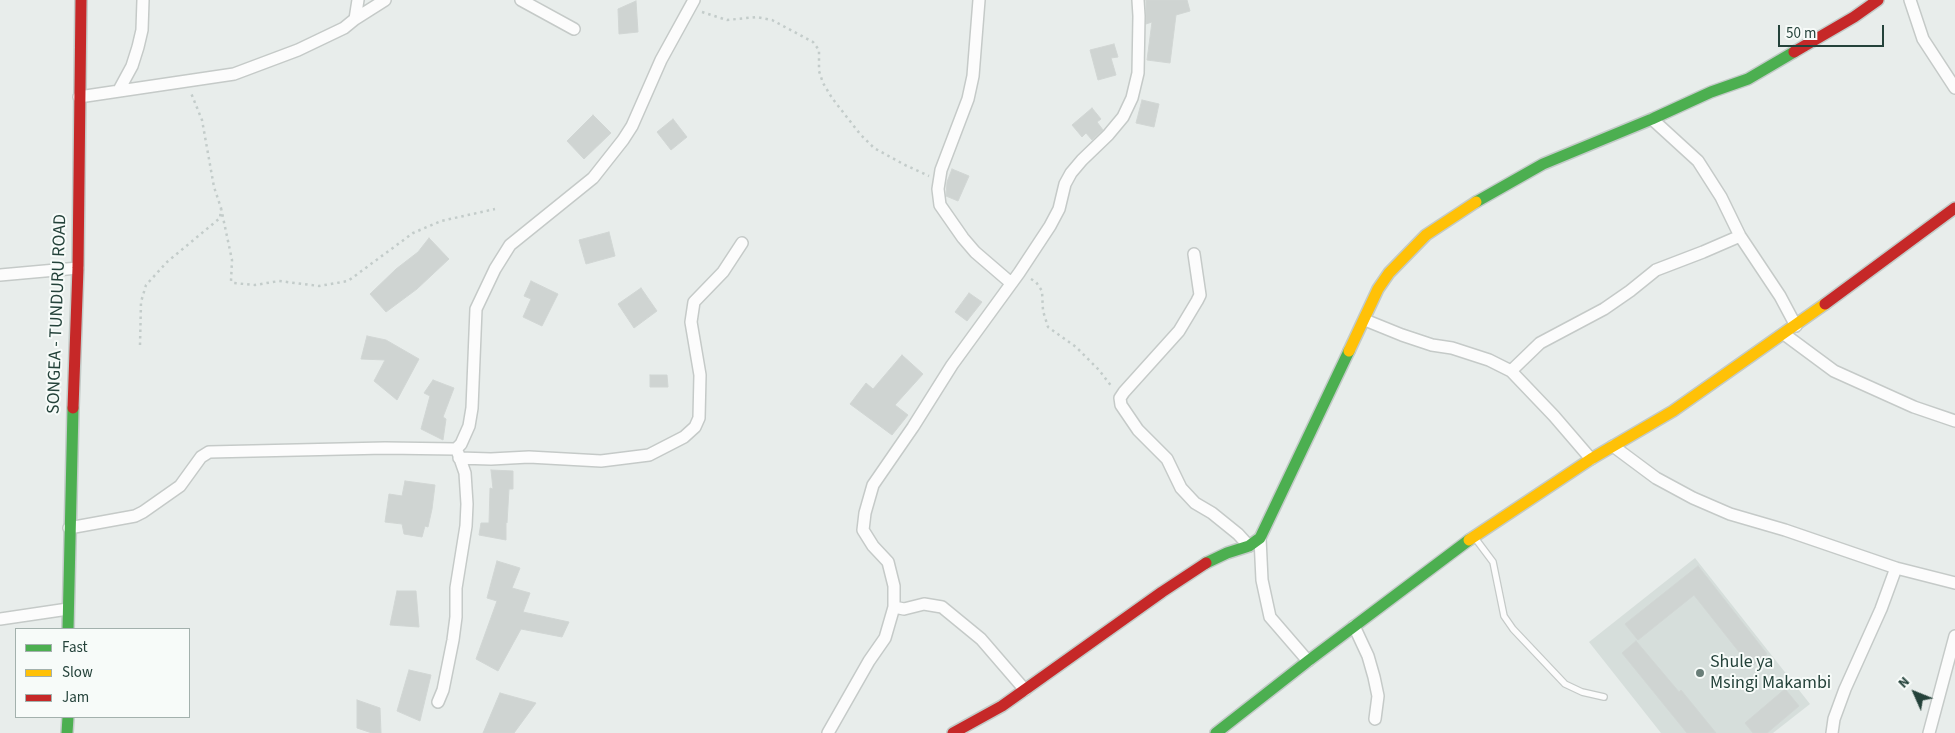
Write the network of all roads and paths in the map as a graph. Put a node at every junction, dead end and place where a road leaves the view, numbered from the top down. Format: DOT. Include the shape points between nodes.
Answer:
graph roads {
  1 [pos="81,0"];
  2 [pos="143,0"];
  3 [pos="358,0"];
  4 [pos="385,0"];
  5 [pos="521,0"];
  6 [pos="978,0"];
  7 [pos="1138,0"];
  8 [pos="1878,0"];
  9 [pos="1910,0"];
  10 [pos="692,4"];
  11 [pos="354,19"];
  12 [pos="574,29"];
  13 [pos="185,80"];
  14 [pos="1955,88"];
  15 [pos="119,90"];
  16 [pos="80,97"];
  17 [pos="1652,119"];
  18 [pos="940,179"];
  19 [pos="221,208"];
  20 [pos="1955,208"];
  21 [pos="495,209"];
  22 [pos="1740,236"];
  23 [pos="742,243"];
  24 [pos="1194,254"];
  25 [pos="78,268"];
  26 [pos="1019,273"];
  27 [pos="0,275"];
  28 [pos="1011,283"];
  29 [pos="1365,320"];
  30 [pos="1796,326"];
  31 [pos="1784,334"];
  32 [pos="140,345"];
  33 [pos="1511,371"];
  34 [pos="1120,398"];
  35 [pos="1955,421"];
  36 [pos="1613,446"];
  37 [pos="458,454"];
  38 [pos="1591,459"];
  39 [pos="69,528"];
  40 [pos="1474,536"];
  41 [pos="1260,538"];
  42 [pos="1249,546"];
  43 [pos="1896,568"];
  44 [pos="1955,583"];
  45 [pos="894,606"];
  46 [pos="68,609"];
  47 [pos="0,619"];
  48 [pos="1354,626"];
  49 [pos="68,628"];
  50 [pos="1955,636"];
  51 [pos="1308,661"];
  52 [pos="1025,690"];
  53 [pos="1604,697"];
  54 [pos="438,702"];
  55 [pos="68,718"];
  56 [pos="1375,719"];
  57 [pos="67,733"];
  58 [pos="828,733"];
  59 [pos="953,733"];
  60 [pos="1216,733"];
  61 [pos="1832,733"];
  62 [pos="1929,733"];
  1 -- 16 [label="main road, SONGEA - TUNDURU ROAD"];
  2 -- 15 [label="street" via="138,47"];
  3 -- 11 [label="street"];
  4 -- 11 [label="street"];
  5 -- 12 [label="street"];
  6 -- 18 [label="street" via="968,99 946,154"];
  7 -- 26 [label="street" via="1138,73 1132,98 1123,117 1071,173 1059,209"];
  8 -- 17 [label="main road" via="1847,22 1748,78"];
  9 -- 14 [label="street" via="1923,40"];
  10 -- 18 [label="path" via="727,20 747,17 772,20 813,42 819,50 819,71 823,83 860,134 882,153"];
  10 -- 37 [label="street" via="654,73 623,140 593,178 510,245 495,269 476,309 472,408"];
  11 -- 13 [label="street" via="344,28 298,50 234,74"];
  13 -- 15 [label="street"];
  13 -- 19 [label="path" via="202,120"];
  15 -- 16 [label="street"];
  16 -- 25 [label="main road, SONGEA - TUNDURU ROAD"];
  17 -- 22 [label="street" via="1698,161"];
  17 -- 29 [label="main road" via="1543,164 1426,235 1389,273 1378,289"];
  18 -- 28 [label="street" via="940,205 975,252"];
  19 -- 21 [label="path" via="232,260 231,281 255,285 288,282 320,286 348,281 413,233 441,221"];
  19 -- 32 [label="path" via="220,218 167,262 146,285 141,302"];
  20 -- 30 [label="main road"];
  22 -- 30 [label="street"];
  22 -- 33 [label="street" via="1656,270 1610,305 1540,343"];
  23 -- 37 [label="street" via="723,272 694,302 691,322 700,375 699,418 684,437 649,455 601,461 537,457 490,459"];
  24 -- 34 [label="street" via="1200,295 1198,301 1179,331"];
  25 -- 27 [label="street"];
  25 -- 39 [label="main road, SONGEA - TUNDURU ROAD"];
  26 -- 28 [label="street"];
  26 -- 34 [label="path" via="1036,282 1040,288 1048,327 1076,347"];
  28 -- 45 [label="street" via="873,485 863,530 888,562 894,586"];
  29 -- 33 [label="street" via="1402,336 1489,360"];
  29 -- 41 [label="main road"];
  30 -- 31 [label="main road"];
  31 -- 35 [label="street" via="1834,371 1914,407"];
  31 -- 36 [label="main road" via="1673,411"];
  33 -- 38 [label="street"];
  34 -- 42 [label="street" via="1127,416 1167,459 1181,488"];
  36 -- 38 [label="main road"];
  36 -- 43 [label="street" via="1656,478 1730,514"];
  37 -- 39 [label="street" via="385,448 209,452 180,486 143,512"];
  37 -- 54 [label="street" via="465,472 466,526 456,588 453,640"];
  38 -- 40 [label="main road"];
  39 -- 46 [label="main road, SONGEA - TUNDURU ROAD"];
  40 -- 48 [label="main road"];
  40 -- 53 [label="lane" via="1493,562 1504,616 1513,630 1565,684"];
  41 -- 42 [label="main road"];
  41 -- 51 [label="street" via="1262,580 1270,617"];
  42 -- 52 [label="main road" via="1199,567"];
  43 -- 44 [label="street"];
  43 -- 61 [label="street" via="1845,689"];
  45 -- 52 [label="street" via="904,609 924,604 942,608 981,639"];
  45 -- 58 [label="street" via="885,638"];
  46 -- 47 [label="street"];
  46 -- 49 [label="main road, SONGEA - TUNDURU ROAD"];
  48 -- 51 [label="main road"];
  48 -- 56 [label="street" via="1374,677 1378,696"];
  50 -- 62 [label="street"];
  51 -- 60 [label="main road"];
  52 -- 59 [label="main road"];
  55 -- 57 [label="main road"];
}
